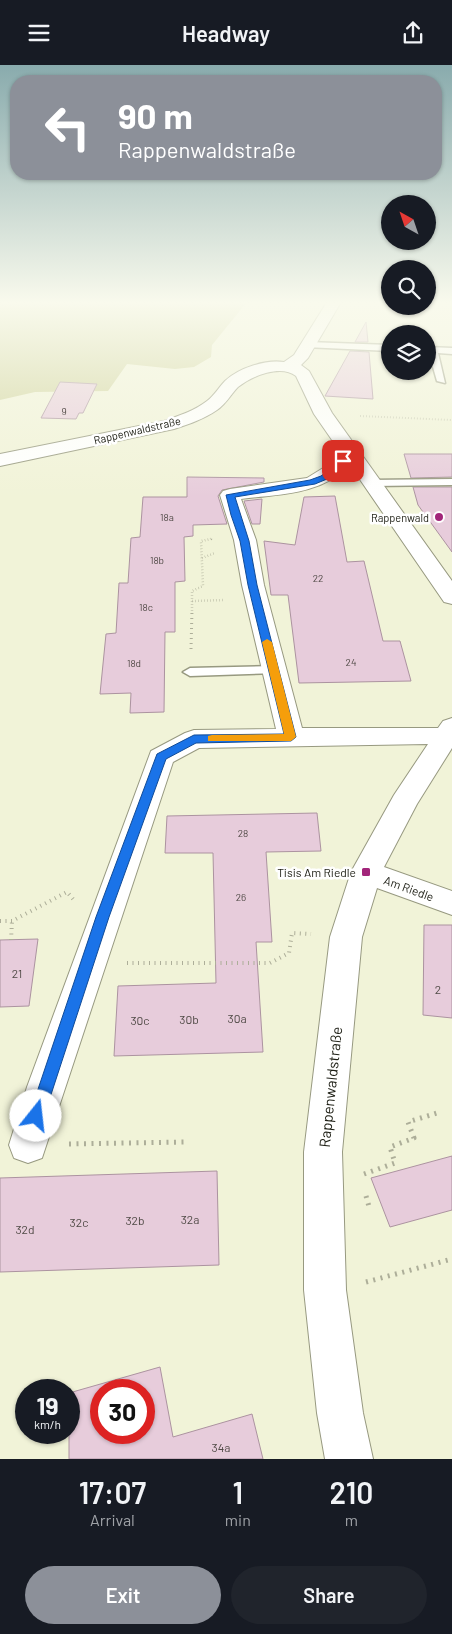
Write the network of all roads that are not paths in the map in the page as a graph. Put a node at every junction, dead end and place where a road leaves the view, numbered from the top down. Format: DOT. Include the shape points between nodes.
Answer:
graph roads {
  1 [pos="267,367"];
  2 [pos="292,367"];
  3 [pos="437,367"];
  4 [pos="442,381"];
  5 [pos="351,453"];
  6 [pos="0,460"];
  7 [pos="372,483"];
  8 [pos="452,483"];
  9 [pos="452,597"];
  10 [pos="274,670"];
  11 [pos="190,672"];
  12 [pos="449,732"];
  13 [pos="291,737"];
  14 [pos="366,872"];
  15 [pos="452,903"];
  16 [pos="28,1145"];
  17 [pos="349,1459"];
  1 -- 6 [label="street, Rappenwaldstraße" via="243,376 214,405 194,416 168,425"];
  2 -- 5 [label="street" via="304,374 323,414"];
  3 -- 4 [label="lane"];
  5 -- 7 [label="street"];
  5 -- 10 [label="street" via="335,469 312,483 232,505 245,541"];
  7 -- 8 [label="lane"];
  7 -- 9 [label="street"];
  10 -- 11 [label="lane"];
  10 -- 13 [label="street"];
  12 -- 13 [label="street, Rappenwaldstraße"];
  12 -- 14 [label="street, Rappenwaldstraße" via="404,802"];
  13 -- 16 [label="street, Rappenwaldstraße" via="194,739 161,757 44,1087"];
  14 -- 15 [label="street, Am Riedle"];
  14 -- 17 [label="street, Rappenwaldstraße" via="346,937 323,1152 325,1290"];
}
